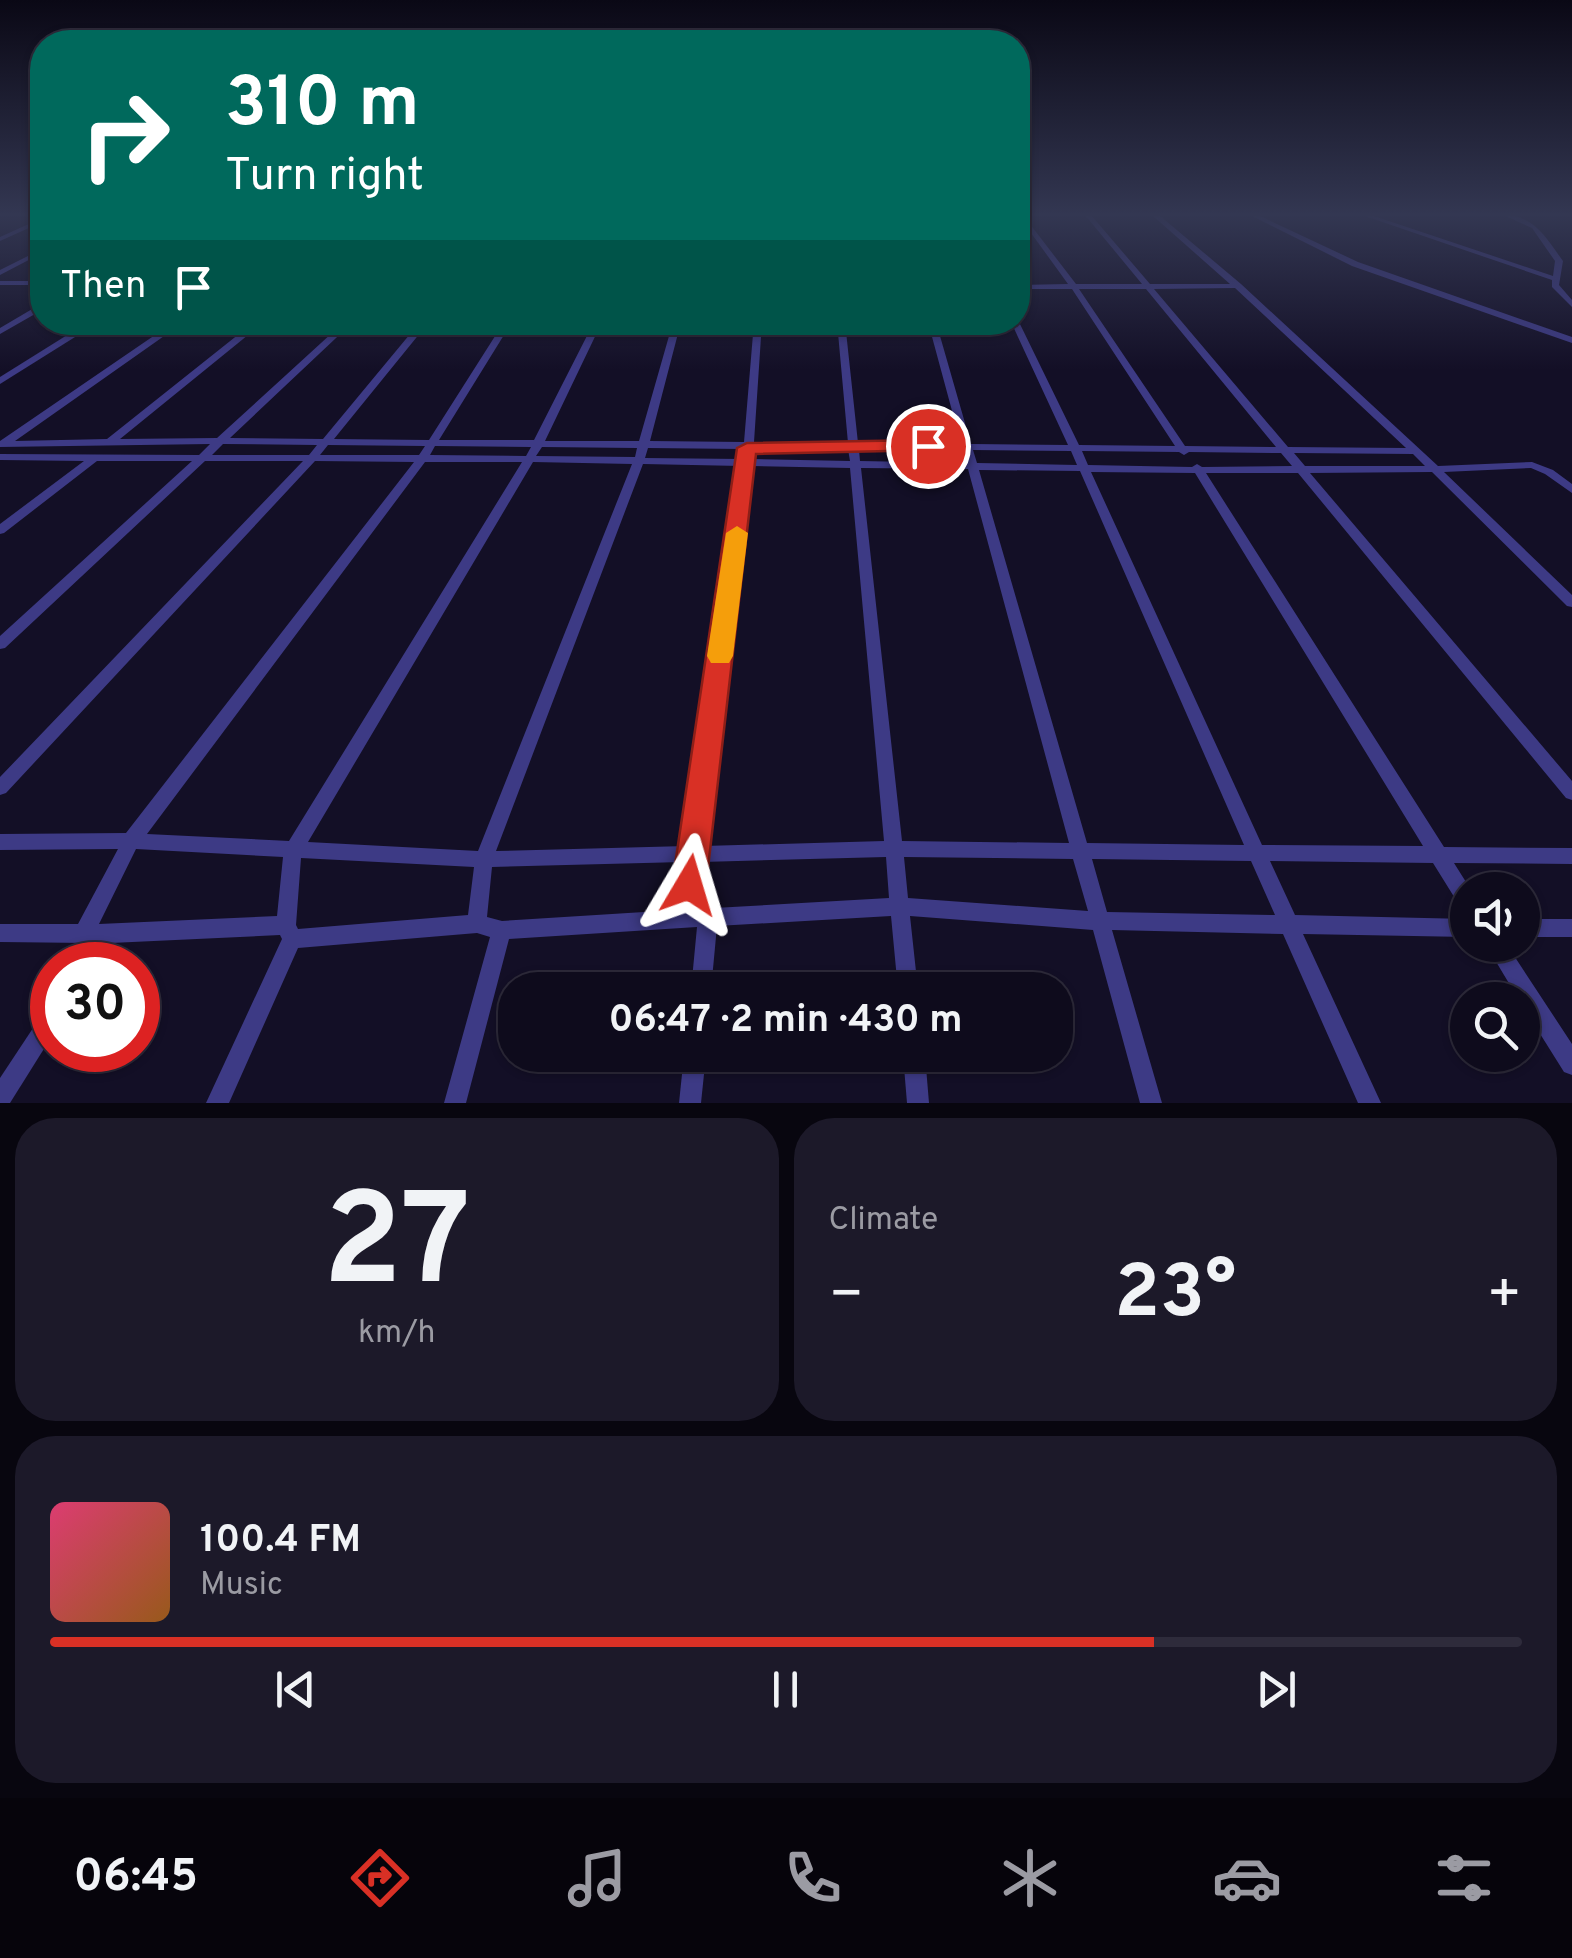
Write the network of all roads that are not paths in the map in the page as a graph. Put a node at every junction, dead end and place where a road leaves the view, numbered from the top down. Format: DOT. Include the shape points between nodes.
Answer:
graph roads {
  1 [pos="1059,266"];
  2 [pos="1133,266"];
  3 [pos="1215,266"];
  4 [pos="1362,266"];
  5 [pos="1519,266"];
  6 [pos="1558,266"];
  7 [pos="1556,279"];
  8 [pos="30,283"];
  9 [pos="2,284"];
  10 [pos="1238,286"];
  11 [pos="1030,287"];
  12 [pos="1074,287"];
  13 [pos="1152,288"];
  14 [pos="1572,306"];
  15 [pos="30,314"];
  16 [pos="0,330"];
  17 [pos="74,335"];
  18 [pos="162,335"];
  19 [pos="244,335"];
  20 [pos="335,335"];
  21 [pos="415,335"];
  22 [pos="500,335"];
  23 [pos="592,335"];
  24 [pos="674,335"];
  25 [pos="757,335"];
  26 [pos="842,335"];
  27 [pos="936,335"];
  28 [pos="1021,335"];
  29 [pos="1572,340"];
  30 [pos="0,381"];
  31 [pos="220,441"];
  32 [pos="109,442"];
  33 [pos="325,442"];
  34 [pos="430,444"];
  35 [pos="966,446"];
  36 [pos="852,447"];
  37 [pos="1,448"];
  38 [pos="1076,448"];
  39 [pos="1286,448"];
  40 [pos="1182,450"];
  41 [pos="1416,451"];
  42 [pos="533,453"];
  43 [pos="641,454"];
  44 [pos="205,456"];
  45 [pos="95,457"];
  46 [pos="313,457"];
  47 [pos="747,457"];
  48 [pos="422,459"];
  49 [pos="854,466"];
  50 [pos="974,466"];
  51 [pos="1084,467"];
  52 [pos="1303,469"];
  53 [pos="1199,470"];
  54 [pos="1437,470"];
  55 [pos="1549,472"];
  56 [pos="1572,482"];
  57 [pos="1572,490"];
  58 [pos="0,530"];
  59 [pos="1572,603"];
  60 [pos="0,644"];
  61 [pos="0,788"];
  62 [pos="1572,793"];
  63 [pos="130,841"];
  64 [pos="0,842"];
  65 [pos="293,850"];
  66 [pos="894,850"];
  67 [pos="1078,850"];
  68 [pos="1253,850"];
  69 [pos="693,853"];
  70 [pos="1436,855"];
  71 [pos="1572,856"];
  72 [pos="484,858"];
  73 [pos="1450,876"];
  74 [pos="901,906"];
  75 [pos="708,915"];
  76 [pos="685,917"];
  77 [pos="1101,922"];
  78 [pos="477,924"];
  79 [pos="1288,926"];
  80 [pos="1450,928"];
  81 [pos="1540,928"];
  82 [pos="1572,928"];
  83 [pos="502,930"];
  84 [pos="289,932"];
  85 [pos="0,933"];
  86 [pos="96,933"];
  87 [pos="93,942"];
  88 [pos="1507,962"];
  89 [pos="703,972"];
  90 [pos="906,972"];
  91 [pos="30,1051"];
  92 [pos="1572,1064"];
  93 [pos="693,1072"];
  94 [pos="915,1072"];
  95 [pos="0,1098"];
  96 [pos="217,1103"];
  97 [pos="455,1103"];
  98 [pos="690,1103"];
  99 [pos="918,1103"];
  100 [pos="1151,1103"];
  101 [pos="1370,1103"];
  1 -- 12 [label="street"];
  2 -- 13 [label="street"];
  3 -- 10 [label="street"];
  4 -- 29 [label="street"];
  5 -- 7 [label="street"];
  6 -- 7 [label="street"];
  7 -- 14 [label="street"];
  8 -- 9 [label="street"];
  10 -- 13 [label="street"];
  10 -- 41 [label="street"];
  11 -- 12 [label="street"];
  12 -- 13 [label="street"];
  12 -- 40 [label="street"];
  13 -- 39 [label="street"];
  15 -- 16 [label="street"];
  17 -- 30 [label="street"];
  18 -- 37 [label="street"];
  19 -- 32 [label="street"];
  20 -- 31 [label="street"];
  21 -- 33 [label="street"];
  22 -- 34 [label="street"];
  23 -- 42 [label="street"];
  24 -- 43 [label="street"];
  25 -- 47 [label="street"];
  26 -- 36 [label="street"];
  27 -- 35 [label="street"];
  28 -- 38 [label="street"];
  31 -- 32 [label="street"];
  31 -- 33 [label="street"];
  31 -- 44 [label="street"];
  32 -- 37 [label="street"];
  32 -- 45 [label="street"];
  33 -- 34 [label="street"];
  33 -- 46 [label="street"];
  34 -- 42 [label="street"];
  34 -- 48 [label="street"];
  35 -- 36 [label="street"];
  35 -- 38 [label="street"];
  35 -- 50 [label="street"];
  36 -- 47 [label="street"];
  36 -- 49 [label="street"];
  37 -- 45 [label="street"];
  38 -- 40 [label="street"];
  38 -- 51 [label="street"];
  39 -- 40 [label="street"];
  39 -- 41 [label="street"];
  39 -- 52 [label="street"];
  40 -- 53 [label="street"];
  41 -- 54 [label="street"];
  42 -- 43 [label="street"];
  42 -- 48 [label="street"];
  42 -- 65 [label="street"];
  43 -- 47 [label="street"];
  43 -- 72 [label="street"];
  44 -- 45 [label="street"];
  44 -- 46 [label="street"];
  44 -- 60 [label="street"];
  45 -- 58 [label="street"];
  46 -- 48 [label="street"];
  46 -- 61 [label="street"];
  47 -- 49 [label="street"];
  47 -- 69 [label="street"];
  48 -- 63 [label="street"];
  49 -- 50 [label="street"];
  49 -- 66 [label="street"];
  50 -- 51 [label="street"];
  50 -- 67 [label="street"];
  51 -- 53 [label="street"];
  51 -- 68 [label="street"];
  52 -- 53 [label="street"];
  52 -- 54 [label="street"];
  52 -- 62 [label="street"];
  53 -- 70 [label="street"];
  54 -- 55 [label="street" via="1532,465"];
  54 -- 59 [label="street"];
  55 -- 56 [label="street"];
  55 -- 57 [label="street"];
  63 -- 64 [label="street"];
  63 -- 65 [label="street"];
  63 -- 86 [label="street"];
  65 -- 72 [label="street"];
  65 -- 84 [label="street"];
  66 -- 67 [label="street"];
  66 -- 69 [label="street"];
  66 -- 74 [label="street"];
  67 -- 68 [label="street"];
  67 -- 77 [label="street"];
  68 -- 70 [label="street"];
  68 -- 79 [label="street"];
  69 -- 72 [label="street"];
  69 -- 76 [label="street"];
  70 -- 71 [label="street"];
  70 -- 73 [label="street"];
  72 -- 78 [label="street"];
  74 -- 75 [label="street"];
  74 -- 77 [label="street"];
  74 -- 90 [label="street"];
  75 -- 76 [label="street"];
  75 -- 89 [label="street"];
  76 -- 83 [label="street"];
  77 -- 79 [label="street"];
  77 -- 100 [label="street"];
  78 -- 83 [label="street"];
  78 -- 84 [label="street"];
  79 -- 80 [label="street"];
  79 -- 101 [label="street"];
  81 -- 82 [label="street"];
  83 -- 97 [label="street"];
  84 -- 86 [label="street"];
  84 -- 96 [label="street"];
  85 -- 86 [label="street"];
  86 -- 87 [label="street"];
  88 -- 92 [label="street"];
  91 -- 95 [label="street"];
  93 -- 98 [label="street"];
  94 -- 99 [label="street"];
}
